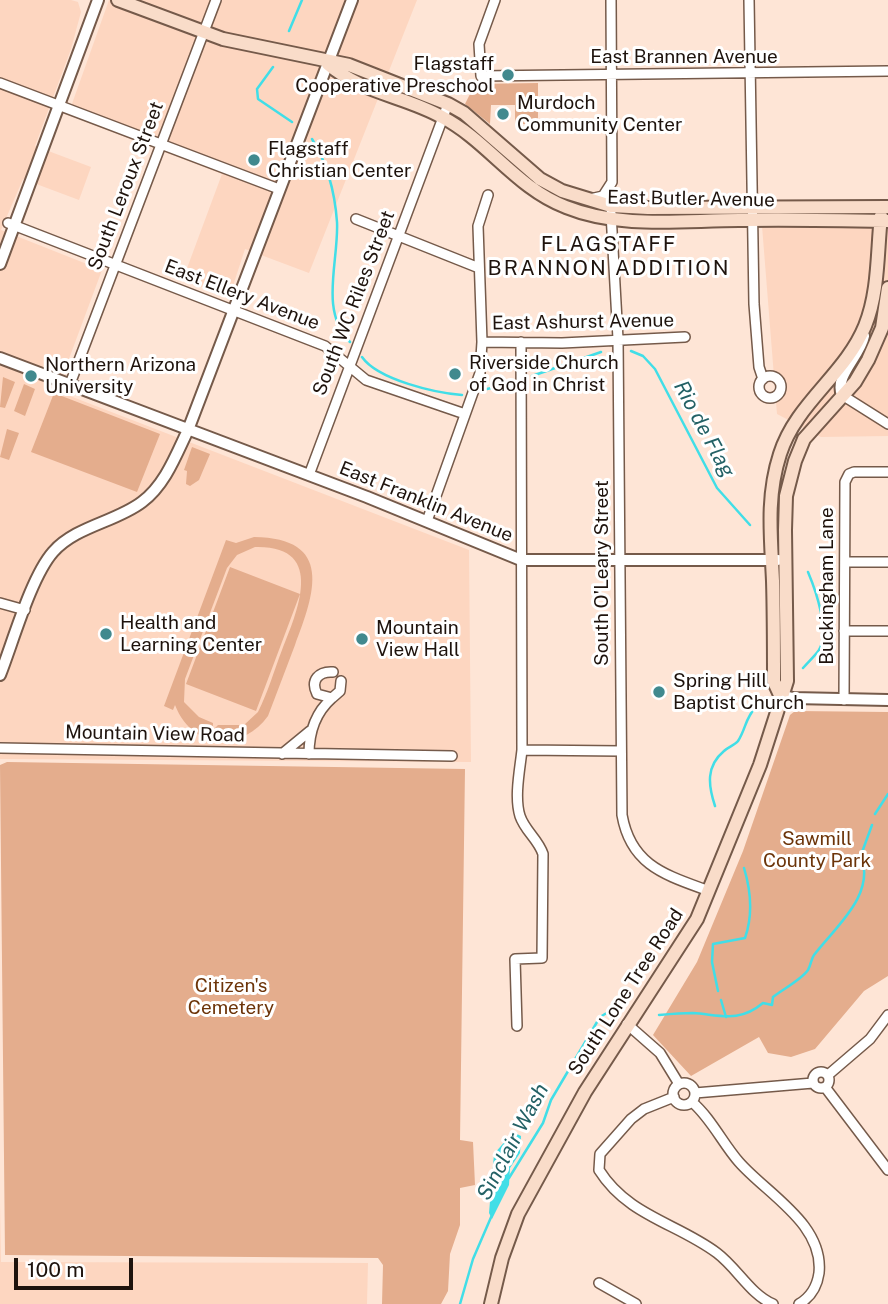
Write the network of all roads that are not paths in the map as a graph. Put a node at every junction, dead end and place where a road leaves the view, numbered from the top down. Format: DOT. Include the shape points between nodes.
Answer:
graph roads {
  1 [pos="98,0"];
  2 [pos="118,0"];
  3 [pos="216,0"];
  4 [pos="352,0"];
  5 [pos="495,0"];
  6 [pos="611,0"];
  7 [pos="749,0"];
  8 [pos="203,33"];
  9 [pos="328,63"];
  10 [pos="888,71"];
  11 [pos="612,74"];
  12 [pos="749,74"];
  13 [pos="0,83"];
  14 [pos="448,104"];
  15 [pos="60,106"];
  16 [pos="443,117"];
  17 [pos="160,145"];
  18 [pos="279,189"];
  19 [pos="488,195"];
  20 [pos="582,199"];
  21 [pos="886,205"];
  22 [pos="611,213"];
  23 [pos="752,213"];
  24 [pos="356,219"];
  25 [pos="884,221"];
  26 [pos="12,224"];
  27 [pos="398,236"];
  28 [pos="0,264"];
  29 [pos="115,265"];
  30 [pos="479,268"];
  31 [pos="888,288"];
  32 [pos="233,310"];
  33 [pos="865,326"];
  34 [pos="685,337"];
  35 [pos="618,339"];
  36 [pos="482,342"];
  37 [pos="521,342"];
  38 [pos="0,358"];
  39 [pos="349,368"];
  40 [pos="763,379"];
  41 [pos="70,384"];
  42 [pos="842,395"];
  43 [pos="466,414"];
  44 [pos="888,424"];
  45 [pos="188,430"];
  46 [pos="888,472"];
  47 [pos="309,475"];
  48 [pos="427,521"];
  49 [pos="522,560"];
  50 [pos="771,560"];
  51 [pos="785,560"];
  52 [pos="619,561"];
  53 [pos="845,562"];
  54 [pos="888,562"];
  55 [pos="0,603"];
  56 [pos="25,610"];
  57 [pos="844,631"];
  58 [pos="888,631"];
  59 [pos="333,672"];
  60 [pos="0,675"];
  61 [pos="341,681"];
  62 [pos="317,694"];
  63 [pos="780,695"];
  64 [pos="332,698"];
  65 [pos="844,700"];
  66 [pos="888,700"];
  67 [pos="321,708"];
  68 [pos="312,730"];
  69 [pos="0,748"];
  70 [pos="522,750"];
  71 [pos="621,751"];
  72 [pos="282,754"];
  73 [pos="309,754"];
  74 [pos="452,756"];
  75 [pos="709,891"];
  76 [pos="888,1015"];
  77 [pos="627,1024"];
  78 [pos="517,1026"];
  79 [pos="828,1075"];
  80 [pos="813,1083"];
  81 [pos="679,1084"];
  82 [pos="825,1087"];
  83 [pos="674,1097"];
  84 [pos="694,1098"];
  85 [pos="888,1170"];
  86 [pos="599,1283"];
  87 [pos="491,1304"];
  88 [pos="636,1304"];
  89 [pos="773,1304"];
  90 [pos="799,1304"];
  1 -- 15 [label="street"];
  2 -- 8 [label="main road, East Butler Avenue"];
  3 -- 8 [label="street, South Leroux Street"];
  4 -- 9 [label="street"];
  5 -- 11 [label="street, East Brannen Avenue" via="479,44 481,76"];
  6 -- 11 [label="street"];
  7 -- 12 [label="street"];
  8 -- 9 [label="main road, East Butler Avenue"];
  8 -- 17 [label="street, South Leroux Street"];
  9 -- 14 [label="main road, East Butler Avenue" via="349,65"];
  9 -- 16 [label="main road, East Butler Avenue" via="345,78"];
  9 -- 18 [label="street"];
  10 -- 12 [label="street, East Brannen Avenue"];
  11 -- 12 [label="street, East Brannen Avenue"];
  11 -- 20 [label="street" via="612,182 603,196"];
  12 -- 23 [label="street"];
  13 -- 15 [label="street"];
  14 -- 16 [label="street, South WC Riles Street"];
  14 -- 20 [label="main road, East Butler Avenue" via="540,179"];
  15 -- 17 [label="street"];
  15 -- 26 [label="street"];
  16 -- 22 [label="main road, East Butler Avenue" via="538,193 565,207"];
  16 -- 27 [label="street, South WC Riles Street"];
  17 -- 18 [label="street"];
  17 -- 29 [label="street, South Leroux Street"];
  18 -- 32 [label="street"];
  19 -- 30 [label="street" via="478,226"];
  20 -- 22 [label="main road, East Butler Avenue"];
  21 -- 23 [label="main road, East Butler Avenue"];
  21 -- 25 [label="main road, South Lone Tree Road"];
  22 -- 23 [label="main road, East Butler Avenue"];
  22 -- 35 [label="street, South O'Leary Street"];
  23 -- 25 [label="main road, East Butler Avenue"];
  23 -- 40 [label="street" via="757,343"];
  24 -- 27 [label="street"];
  25 -- 33 [label="main road, South Lone Tree Road"];
  26 -- 28 [label="street"];
  26 -- 29 [label="street, East Ellery Avenue"];
  27 -- 30 [label="street"];
  27 -- 39 [label="street, South WC Riles Street"];
  29 -- 32 [label="street, East Ellery Avenue"];
  29 -- 41 [label="street, South Leroux Street"];
  30 -- 36 [label="street"];
  31 -- 42 [label="main road, South Lone Tree Road" via="882,328 868,360"];
  32 -- 39 [label="street, East Ellery Avenue" via="325,346"];
  32 -- 45 [label="street"];
  33 -- 42 [label="street" via="862,345 841,380"];
  33 -- 50 [label="main road, South Lone Tree Road" via="848,357 797,416 780,452 769,523"];
  34 -- 35 [label="street, East Ashurst Avenue"];
  35 -- 37 [label="street, East Ashurst Avenue"];
  35 -- 52 [label="street, South O'Leary Street"];
  36 -- 37 [label="street, East Ashurst Avenue"];
  36 -- 43 [label="street" via="480,373"];
  37 -- 49 [label="street"];
  38 -- 41 [label="street, East Franklin Avenue"];
  39 -- 43 [label="street, East Ellery Avenue" via="380,386"];
  39 -- 47 [label="street, South WC Riles Street"];
  41 -- 45 [label="street, East Franklin Avenue"];
  42 -- 44 [label="street"];
  42 -- 51 [label="main road, South Lone Tree Road" via="804,439 795,461 786,496"];
  43 -- 48 [label="street"];
  45 -- 47 [label="street, East Franklin Avenue"];
  45 -- 56 [label="street" via="164,478 147,499 53,552"];
  46 -- 53 [label="street, Buckingham Lane" via="849,474 845,482"];
  47 -- 48 [label="street, East Franklin Avenue"];
  48 -- 49 [label="street, East Franklin Avenue"];
  49 -- 52 [label="street, East Franklin Avenue"];
  49 -- 70 [label="street"];
  50 -- 51 [label="street, East Franklin Avenue"];
  50 -- 52 [label="street, East Franklin Avenue"];
  50 -- 63 [label="main road, South Lone Tree Road" via="774,682"];
  51 -- 63 [label="main road, South Lone Tree Road" via="787,681"];
  52 -- 71 [label="street, South O'Leary Street"];
  53 -- 54 [label="street"];
  53 -- 57 [label="street, Buckingham Lane"];
  55 -- 56 [label="street"];
  56 -- 60 [label="street"];
  57 -- 58 [label="street"];
  57 -- 65 [label="street, Buckingham Lane"];
  59 -- 62 [label="street" via="317,676"];
  61 -- 64 [label="street" via="340,691"];
  62 -- 64 [label="street"];
  62 -- 67 [label="street"];
  63 -- 65 [label="street"];
  63 -- 75 [label="main road, South Lone Tree Road" via="760,765"];
  64 -- 67 [label="street"];
  65 -- 66 [label="street"];
  67 -- 68 [label="street"];
  68 -- 72 [label="street"];
  68 -- 73 [label="street"];
  69 -- 72 [label="street, Mountain View Road"];
  70 -- 71 [label="street"];
  70 -- 78 [label="street" via="521,817 543,854 542,958 515,959"];
  71 -- 75 [label="street, South O'Leary Street" via="622,815 631,845 642,859 664,873"];
  72 -- 73 [label="street, Mountain View Road"];
  73 -- 74 [label="street, Mountain View Road"];
  75 -- 77 [label="main road, South Lone Tree Road" via="697,919"];
  76 -- 79 [label="street" via="870,1039"];
  77 -- 81 [label="street" via="660,1053"];
  77 -- 87 [label="main road, South Lone Tree Road" via="518,1214"];
  79 -- 80 [label="street" via="817,1073"];
  79 -- 82 [label="street"];
  80 -- 82 [label="street"];
  80 -- 84 [label="street"];
  81 -- 83 [label="street"];
  81 -- 84 [label="street" via="691,1084"];
  82 -- 85 [label="street"];
  83 -- 84 [label="street" via="679,1104"];
  83 -- 89 [label="street" via="626,1124 600,1154 599,1170 626,1200 719,1255"];
  84 -- 90 [label="street" via="739,1162 799,1220 811,1238 818,1255 818,1275 812,1293"];
  86 -- 88 [label="street"];
}
